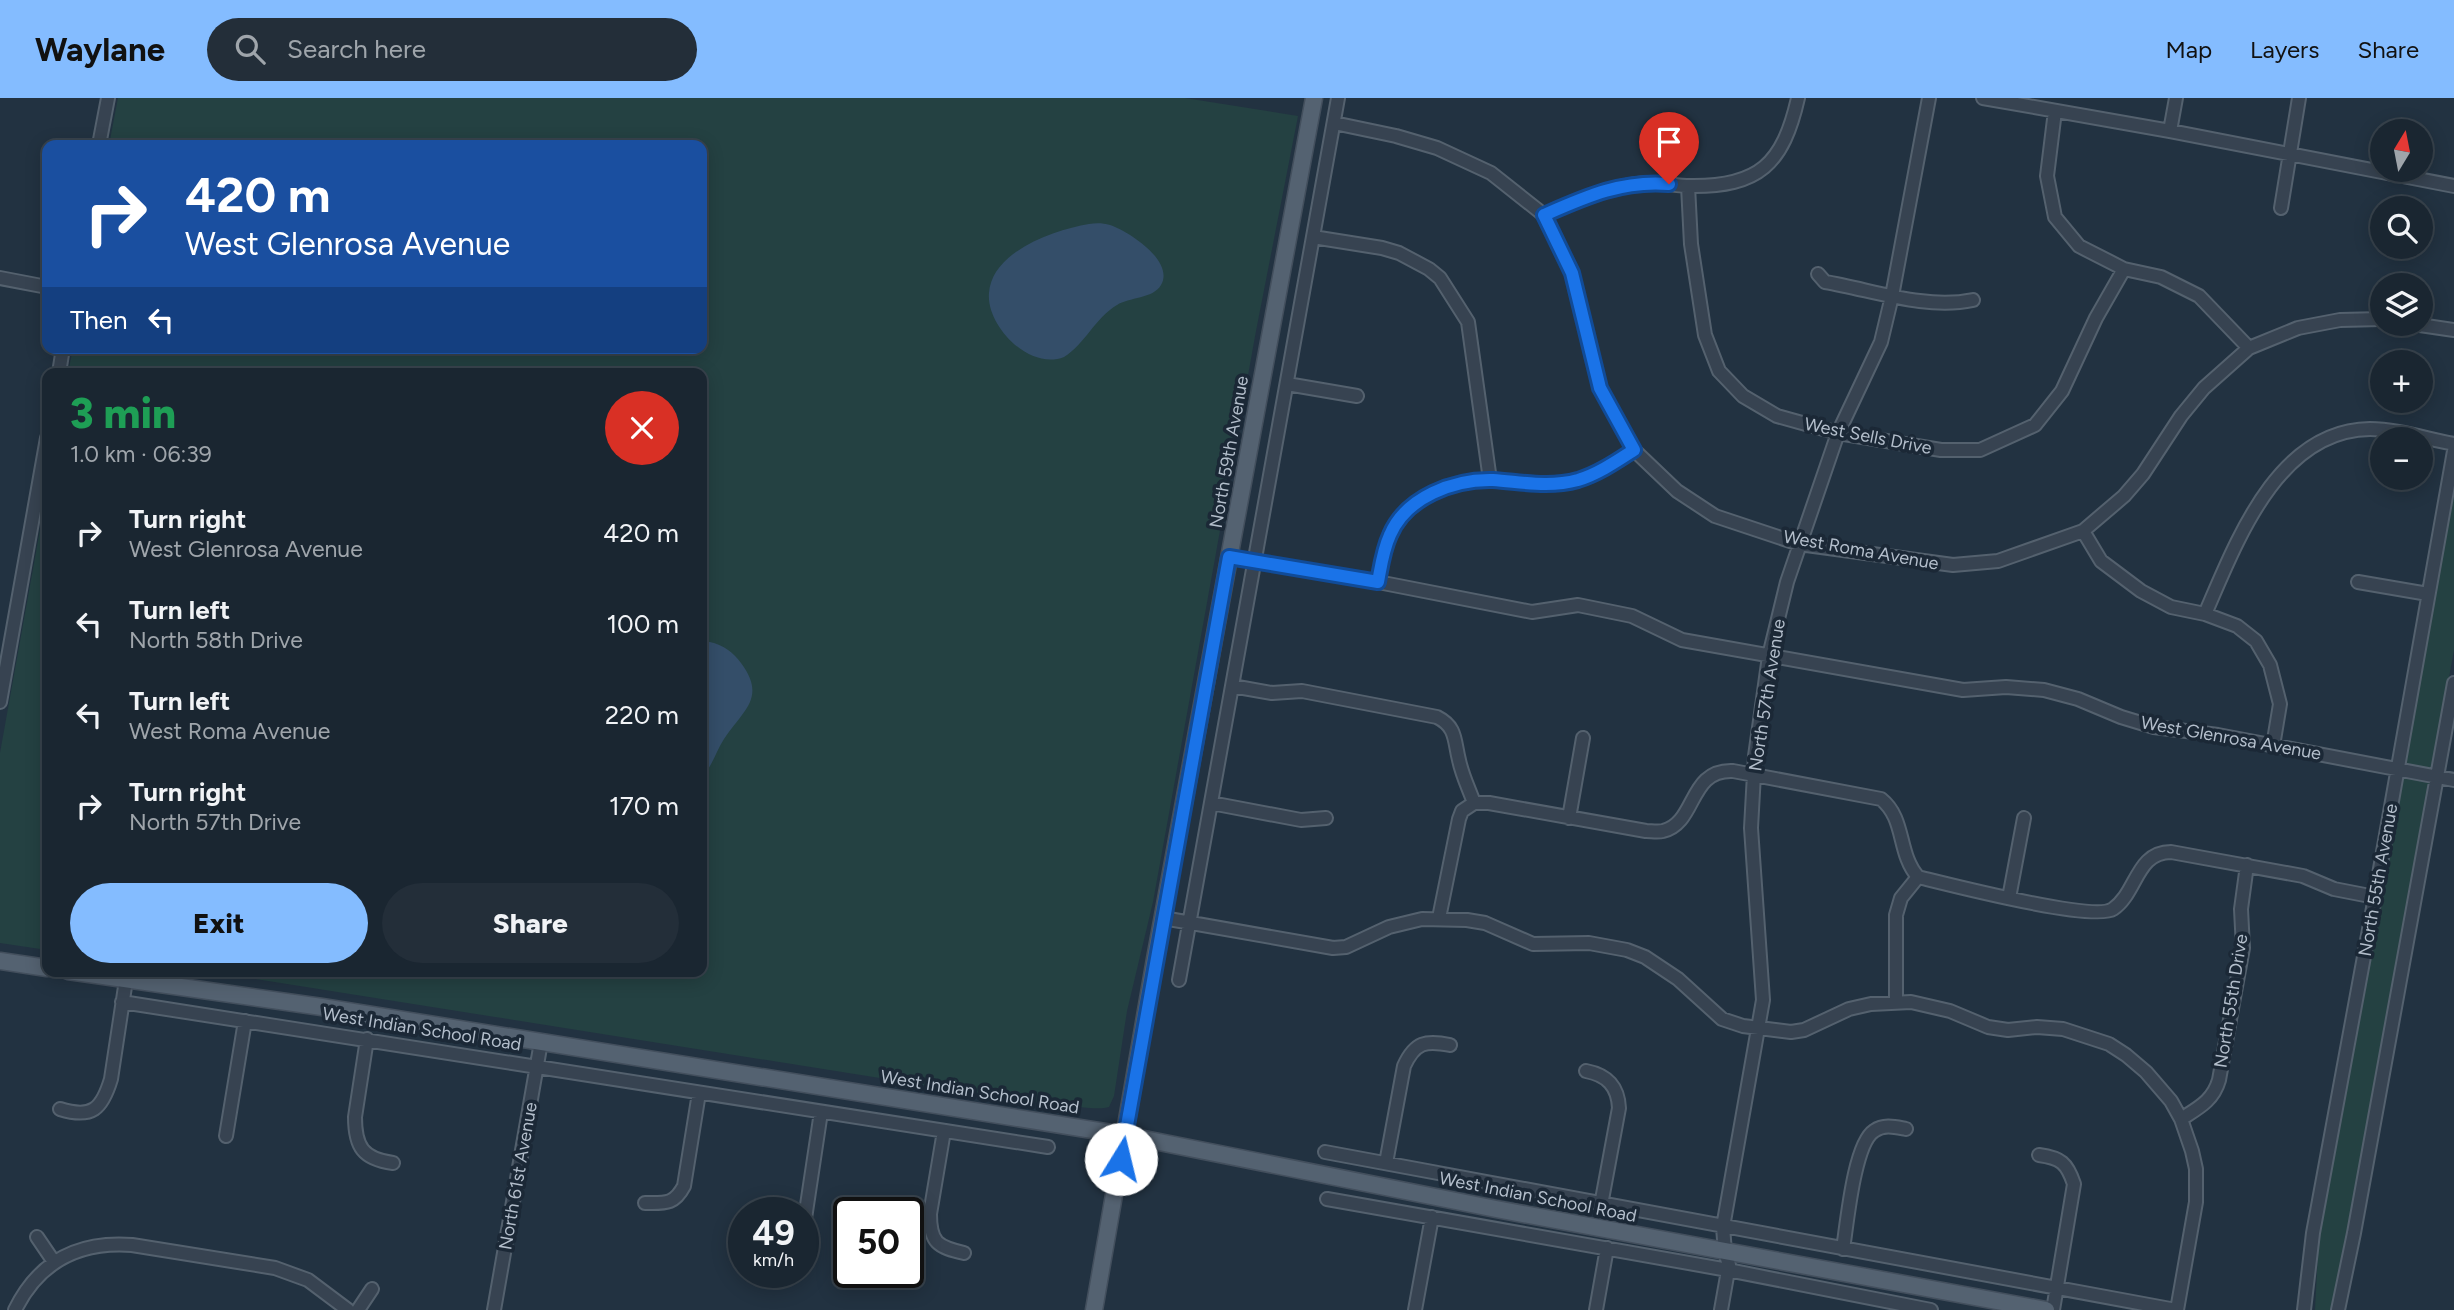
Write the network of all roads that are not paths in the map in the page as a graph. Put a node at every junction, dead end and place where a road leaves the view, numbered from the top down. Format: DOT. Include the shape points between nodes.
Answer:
graph roads {
  1 [pos="107,98"];
  2 [pos="1314,98"];
  3 [pos="1338,98"];
  4 [pos="1798,98"];
  5 [pos="1929,98"];
  6 [pos="1983,98"];
  7 [pos="2176,98"];
  8 [pos="2300,98"];
  9 [pos="2055,111"];
  10 [pos="1334,123"];
  11 [pos="2171,131"];
  12 [pos="100,140"];
  13 [pos="2289,154"];
  14 [pos="1688,186"];
  15 [pos="2454,186"];
  16 [pos="2281,208"];
  17 [pos="1544,215"];
  18 [pos="1313,237"];
  19 [pos="2124,269"];
  20 [pos="1818,274"];
  21 [pos="0,278"];
  22 [pos="42,285"];
  23 [pos="1892,296"];
  24 [pos="1973,300"];
  25 [pos="2370,319"];
  26 [pos="2433,327"];
  27 [pos="2454,330"];
  28 [pos="2249,348"];
  29 [pos="1287,384"];
  30 [pos="1357,396"];
  31 [pos="1838,433"];
  32 [pos="2454,444"];
  33 [pos="1634,450"];
  34 [pos="2454,451"];
  35 [pos="42,466"];
  36 [pos="1490,480"];
  37 [pos="2082,531"];
  38 [pos="1798,544"];
  39 [pos="1229,557"];
  40 [pos="1254,561"];
  41 [pos="1378,582"];
  42 [pos="2358,582"];
  43 [pos="2428,594"];
  44 [pos="2205,614"];
  45 [pos="1769,656"];
  46 [pos="2454,683"];
  47 [pos="1232,686"];
  48 [pos="0,702"];
  49 [pos="1583,738"];
  50 [pos="2273,746"];
  51 [pos="2398,769"];
  52 [pos="1754,774"];
  53 [pos="2437,777"];
  54 [pos="2454,780"];
  55 [pos="1211,803"];
  56 [pos="1474,803"];
  57 [pos="1326,818"];
  58 [pos="1569,818"];
  59 [pos="2024,818"];
  60 [pos="2247,865"];
  61 [pos="1917,877"];
  62 [pos="2375,897"];
  63 [pos="2009,898"];
  64 [pos="1163,918"];
  65 [pos="1440,918"];
  66 [pos="1189,922"];
  67 [pos="0,961"];
  68 [pos="42,967"];
  69 [pos="107,977"];
  70 [pos="126,980"];
  71 [pos="1179,980"];
  72 [pos="122,1002"];
  73 [pos="1896,1002"];
  74 [pos="244,1021"];
  75 [pos="1759,1028"];
  76 [pos="367,1039"];
  77 [pos="541,1042"];
  78 [pos="1450,1045"];
  79 [pos="537,1067"];
  80 [pos="1586,1072"];
  81 [pos="699,1093"];
  82 [pos="61,1109"];
  83 [pos="821,1112"];
  84 [pos="2181,1119"];
  85 [pos="1906,1129"];
  86 [pos="944,1131"];
  87 [pos="1124,1135"];
  88 [pos="226,1136"];
  89 [pos="1048,1147"];
  90 [pos="1325,1152"];
  91 [pos="2039,1155"];
  92 [pos="393,1163"];
  93 [pos="1386,1163"];
  94 [pos="808,1197"];
  95 [pos="1327,1199"];
  96 [pos="645,1203"];
  97 [pos="1601,1205"];
  98 [pos="1432,1217"];
  99 [pos="1723,1227"];
  100 [pos="37,1237"];
  101 [pos="1607,1248"];
  102 [pos="1843,1249"];
  103 [pos="964,1252"];
  104 [pos="1725,1252"];
  105 [pos="54,1262"];
  106 [pos="1728,1270"];
  107 [pos="2057,1288"];
  108 [pos="372,1289"];
  109 [pos="15,1310"];
  110 [pos="348,1310"];
  111 [pos="358,1310"];
  112 [pos="494,1310"];
  113 [pos="1094,1310"];
  114 [pos="1415,1310"];
  115 [pos="1596,1310"];
  116 [pos="1721,1310"];
  117 [pos="1931,1310"];
  118 [pos="2046,1310"];
  119 [pos="2053,1310"];
  120 [pos="2176,1310"];
  121 [pos="2304,1310"];
  122 [pos="2338,1310"];
  1 -- 12 [label="street"];
  2 -- 39 [label="main road, North 59th Avenue"];
  3 -- 10 [label="street"];
  4 -- 14 [label="street" via="1778,154 1757,173 1726,186"];
  5 -- 23 [label="street, North 57th Avenue"];
  6 -- 9 [label="street"];
  7 -- 11 [label="street"];
  8 -- 13 [label="street"];
  9 -- 11 [label="street"];
  9 -- 19 [label="street" via="2048,176 2054,216 2079,246"];
  10 -- 17 [label="street, West Roma Avenue" via="1437,148 1492,173"];
  10 -- 18 [label="street"];
  11 -- 13 [label="street"];
  13 -- 15 [label="street"];
  13 -- 16 [label="street"];
  14 -- 17 [label="street" via="1649,182 1600,190"];
  14 -- 31 [label="street, West Sells Drive" via="1691,244 1705,335 1719,371 1743,396 1777,416"];
  17 -- 33 [label="street, West Roma Avenue" via="1572,273 1600,388"];
  18 -- 29 [label="street"];
  18 -- 36 [label="street" via="1399,253 1440,278 1468,322"];
  19 -- 28 [label="street" via="2161,277 2199,296"];
  19 -- 31 [label="street, West Sells Drive" via="2062,391 2035,425 1980,450 1941,450"];
  20 -- 23 [label="street" via="1825,282"];
  21 -- 22 [label="street"];
  23 -- 24 [label="street" via="1956,303"];
  23 -- 31 [label="street, North 57th Avenue" via="1881,342"];
  25 -- 28 [label="street, West Roma Avenue" via="2298,328"];
  26 -- 27 [label="street"];
  28 -- 37 [label="street, West Roma Avenue" via="2204,388 2124,496"];
  29 -- 30 [label="street"];
  29 -- 40 [label="street"];
  31 -- 38 [label="street, North 57th Avenue"];
  32 -- 44 [label="street" via="2370,429 2343,433 2295,458 2270,484"];
  33 -- 36 [label="street" via="1578,480 1540,485"];
  33 -- 38 [label="street, West Roma Avenue" via="1677,491 1716,516"];
  34 -- 43 [label="street, North 55th Avenue"];
  35 -- 48 [label="street"];
  36 -- 41 [label="street" via="1446,486 1415,504 1390,533"];
  37 -- 38 [label="street, West Roma Avenue" via="1998,561 1953,565"];
  37 -- 44 [label="street" via="2101,561 2141,591 2171,607"];
  38 -- 45 [label="street, North 57th Avenue"];
  39 -- 40 [label="street, West Glenrosa Avenue"];
  39 -- 64 [label="main road, North 59th Avenue"];
  40 -- 41 [label="street, West Glenrosa Avenue"];
  40 -- 47 [label="street"];
  41 -- 45 [label="street, West Glenrosa Avenue" via="1532,612 1578,605 1632,616 1682,640"];
  42 -- 43 [label="street"];
  43 -- 51 [label="street, North 55th Avenue"];
  44 -- 50 [label="street" via="2237,626 2256,641 2270,665 2280,704"];
  45 -- 50 [label="street, West Glenrosa Avenue" via="1964,690 2044,690 2154,727"];
  45 -- 52 [label="street, North 57th Avenue"];
  46 -- 53 [label="street"];
  47 -- 55 [label="street"];
  47 -- 56 [label="street" via="1272,693 1302,691 1437,717 1455,736"];
  49 -- 58 [label="street"];
  50 -- 51 [label="street, West Glenrosa Avenue"];
  51 -- 53 [label="street, West Glenrosa Avenue"];
  51 -- 62 [label="street, North 55th Avenue"];
  52 -- 58 [label="street" via="1714,772 1679,821 1664,831"];
  52 -- 61 [label="street" via="1881,799 1897,817 1904,856"];
  52 -- 75 [label="street, North 57th Avenue" via="1751,828 1764,990"];
  53 -- 54 [label="street, West Glenrosa Avenue"];
  53 -- 122 [label="street"];
  55 -- 57 [label="street" via="1301,820"];
  55 -- 66 [label="street"];
  56 -- 58 [label="street"];
  56 -- 65 [label="street" via="1459,819"];
  59 -- 63 [label="street"];
  60 -- 62 [label="street"];
  60 -- 63 [label="street" via="2160,852 2148,860 2123,900 2111,911 2098,913"];
  60 -- 84 [label="street, North 55th Drive" via="2241,909 2243,948 2219,1080 2213,1096"];
  61 -- 63 [label="street"];
  61 -- 73 [label="street" via="1901,898 1896,915"];
  62 -- 121 [label="street, North 55th Avenue" via="2313,1233"];
  64 -- 66 [label="street"];
  64 -- 87 [label="main road, North 59th Avenue"];
  65 -- 66 [label="street" via="1389,927 1346,947 1333,948"];
  65 -- 75 [label="street" via="1485,923 1533,944 1589,943 1627,950 1678,979 1722,1019"];
  66 -- 71 [label="street"];
  67 -- 68 [label="main road"];
  69 -- 70 [label="main road, West Indian School Road"];
  70 -- 72 [label="street"];
  70 -- 77 [label="main road, West Indian School Road"];
  72 -- 74 [label="street, West Indian School Road"];
  72 -- 82 [label="street" via="107,1094 88,1113"];
  73 -- 75 [label="street" via="1849,1009 1804,1030"];
  73 -- 84 [label="street" via="1925,1004 1988,1027 2050,1027 2109,1044 2146,1072"];
  74 -- 76 [label="street, West Indian School Road"];
  74 -- 88 [label="street"];
  75 -- 99 [label="street, North 57th Avenue"];
  76 -- 79 [label="street, West Indian School Road"];
  76 -- 92 [label="street" via="355,1117 357,1141 366,1156"];
  77 -- 79 [label="street, North 61st Avenue"];
  77 -- 87 [label="main road, West Indian School Road"];
  78 -- 93 [label="street" via="1430,1041 1408,1057"];
  79 -- 81 [label="street, West Indian School Road"];
  79 -- 112 [label="street, North 61st Avenue"];
  80 -- 97 [label="street" via="1602,1074 1618,1099"];
  81 -- 83 [label="street, West Indian School Road"];
  81 -- 96 [label="street" via="684,1186 671,1201"];
  83 -- 86 [label="street, West Indian School Road"];
  83 -- 94 [label="street"];
  84 -- 120 [label="street" via="2197,1185"];
  85 -- 102 [label="street" via="1880,1128 1862,1146"];
  86 -- 89 [label="street, West Indian School Road"];
  86 -- 103 [label="street" via="930,1227 943,1248"];
  87 -- 104 [label="main road, West Indian School Road"];
  87 -- 113 [label="main road, North 59th Avenue"];
  90 -- 93 [label="street, West Indian School Road"];
  91 -- 107 [label="street" via="2057,1157 2074,1184"];
  93 -- 97 [label="street, West Indian School Road"];
  95 -- 98 [label="street, West Indian School Road"];
  97 -- 99 [label="street, West Indian School Road"];
  98 -- 101 [label="street, West Indian School Road"];
  98 -- 114 [label="street"];
  99 -- 102 [label="street, West Indian School Road"];
  99 -- 104 [label="street, North 57th Avenue"];
  100 -- 105 [label="street"];
  101 -- 106 [label="street, West Indian School Road"];
  101 -- 115 [label="street"];
  102 -- 107 [label="street, West Indian School Road"];
  104 -- 106 [label="street, North 57th Avenue"];
  104 -- 118 [label="main road, West Indian School Road"];
  105 -- 109 [label="street" via="29,1287"];
  105 -- 110 [label="street" via="78,1250 111,1243 258,1264 308,1280"];
  106 -- 116 [label="street, North 57th Avenue"];
  106 -- 117 [label="street, West Indian School Road"];
  107 -- 119 [label="street"];
  107 -- 120 [label="street, West Indian School Road"];
  108 -- 111 [label="street"];
}
